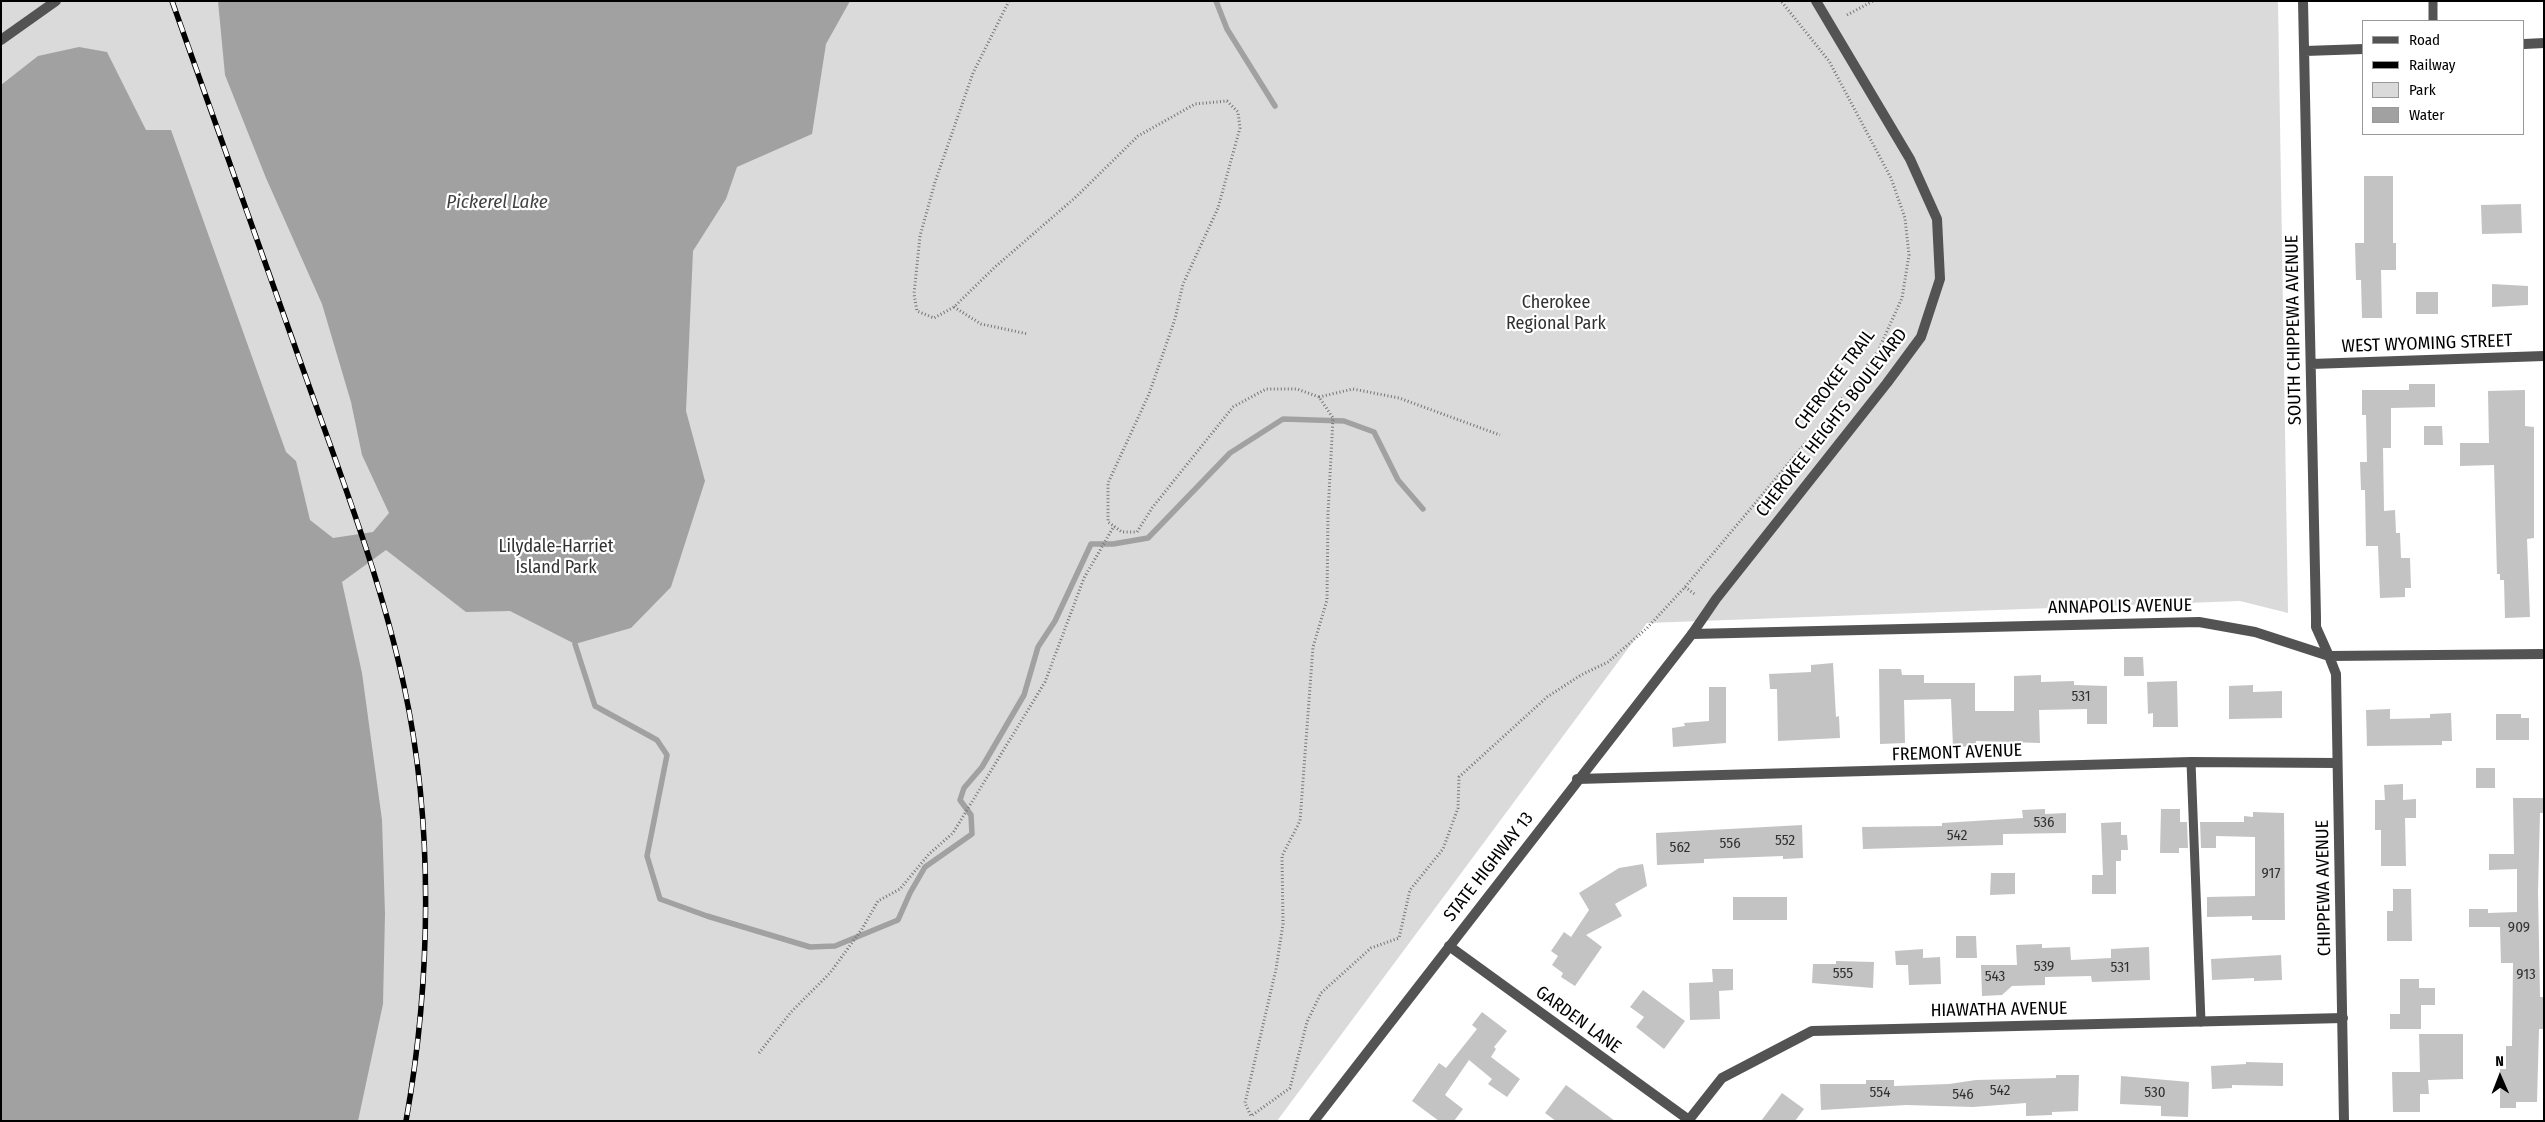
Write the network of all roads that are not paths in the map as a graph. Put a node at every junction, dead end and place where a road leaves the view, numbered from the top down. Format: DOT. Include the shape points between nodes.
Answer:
graph roads {
  1 [pos="56,1"];
  2 [pos="1816,1"];
  3 [pos="2303,1"];
  4 [pos="2433,1"];
  5 [pos="2433,20"];
  6 [pos="1,40"];
  7 [pos="2544,43"];
  8 [pos="2525,44"];
  9 [pos="2362,49"];
  10 [pos="2305,51"];
  11 [pos="2544,356"];
  12 [pos="2311,364"];
  13 [pos="1692,634"];
  14 [pos="2544,654"];
  15 [pos="2329,656"];
  16 [pos="2192,762"];
  17 [pos="2337,763"];
  18 [pos="1577,779"];
  19 [pos="1449,946"];
  20 [pos="2343,1018"];
  21 [pos="2201,1022"];
  22 [pos="1689,1120"];
  23 [pos="1314,1121"];
  24 [pos="2344,1121"];
  1 -- 6 [label="street"];
  2 -- 13 [label="street, CHEROKEE HEIGHTS BOULEVARD" via="1914,168 1937,219 1940,279 1921,337"];
  3 -- 10 [label="street, SOUTH CHIPPEWA AVENUE"];
  4 -- 5 [label="lane"];
  7 -- 8 [label="street"];
  9 -- 10 [label="street"];
  10 -- 12 [label="street, SOUTH CHIPPEWA AVENUE"];
  11 -- 12 [label="street, WEST WYOMING STREET"];
  12 -- 15 [label="street, SOUTH CHIPPEWA AVENUE" via="2316,627"];
  13 -- 15 [label="street, ANNAPOLIS AVENUE" via="2199,622 2255,632"];
  13 -- 18 [label="street, STATE HIGHWAY 13"];
  14 -- 15 [label="street, ANNAPOLIS AVENUE"];
  15 -- 17 [label="street, CHIPPEWA AVENUE" via="2336,674"];
  16 -- 17 [label="street, FREMONT AVENUE"];
  16 -- 18 [label="street, FREMONT AVENUE"];
  16 -- 21 [label="lane"];
  17 -- 20 [label="street, CHIPPEWA AVENUE"];
  18 -- 19 [label="street, STATE HIGHWAY 13"];
  19 -- 22 [label="street, GARDEN LANE"];
  19 -- 23 [label="street, STATE HIGHWAY 13"];
  20 -- 21 [label="street, HIAWATHA AVENUE"];
  20 -- 24 [label="street, CHIPPEWA AVENUE"];
  21 -- 22 [label="street, HIAWATHA AVENUE" via="1812,1031 1722,1078"];
}
